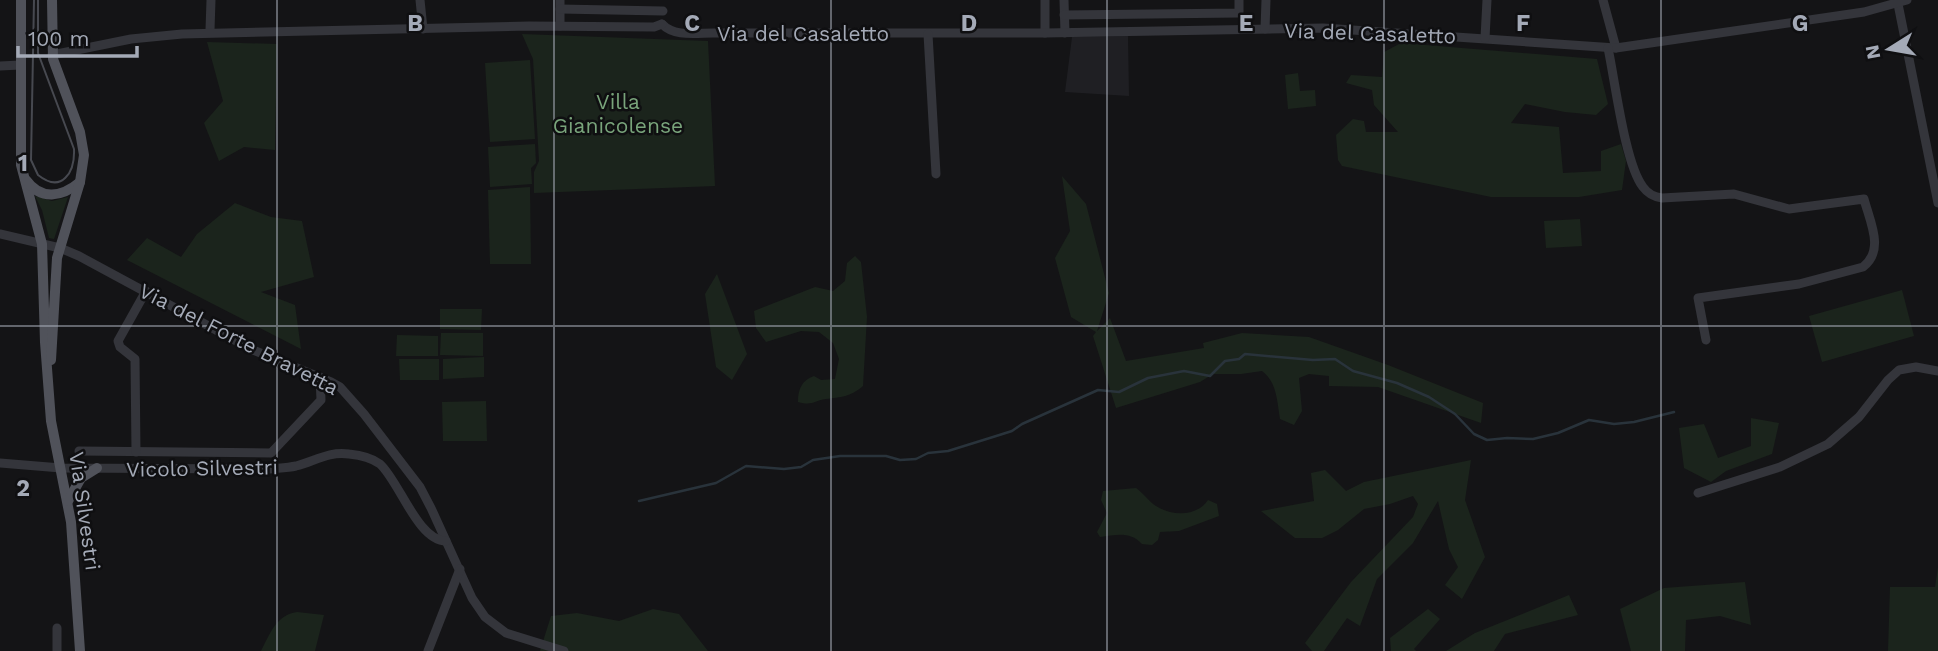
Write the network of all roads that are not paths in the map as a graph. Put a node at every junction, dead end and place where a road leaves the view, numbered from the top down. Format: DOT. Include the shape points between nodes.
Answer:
graph roads {
  1 [pos="20,0"];
  2 [pos="52,0"];
  3 [pos="211,0"];
  4 [pos="420,0"];
  5 [pos="663,0"];
  6 [pos="1045,0"];
  7 [pos="1064,0"];
  8 [pos="1239,0"];
  9 [pos="1265,0"];
  10 [pos="1487,0"];
  11 [pos="1603,0"];
  12 [pos="1903,2"];
  13 [pos="560,4"];
  14 [pos="663,11"];
  15 [pos="1064,15"];
  16 [pos="662,24"];
  17 [pos="560,26"];
  18 [pos="423,29"];
  19 [pos="1265,29"];
  20 [pos="210,30"];
  21 [pos="1045,33"];
  22 [pos="1065,33"];
  23 [pos="928,34"];
  24 [pos="1485,38"];
  25 [pos="1612,48"];
  26 [pos="52,55"];
  27 [pos="20,65"];
  28 [pos="0,66"];
  29 [pos="22,171"];
  30 [pos="936,174"];
  31 [pos="80,182"];
  32 [pos="1938,203"];
  33 [pos="0,234"];
  34 [pos="42,244"];
  35 [pos="60,248"];
  36 [pos="146,290"];
  37 [pos="1706,340"];
  38 [pos="1938,371"];
  39 [pos="50,377"];
  40 [pos="320,377"];
  41 [pos="79,452"];
  42 [pos="136,452"];
  43 [pos="0,463"];
  44 [pos="61,468"];
  45 [pos="97,468"];
  46 [pos="1698,492"];
  47 [pos="68,502"];
  48 [pos="446,541"];
  49 [pos="460,569"];
  50 [pos="57,628"];
  51 [pos="57,651"];
  52 [pos="80,651"];
  53 [pos="428,651"];
  54 [pos="564,651"];
  1 -- 27 [label="main road, Via Silvestri"];
  2 -- 26 [label="main road, Via Silvestri"];
  3 -- 20 [label="street"];
  4 -- 18 [label="street"];
  5 -- 14 [label="street"];
  6 -- 21 [label="street"];
  7 -- 15 [label="street"];
  8 -- 15 [label="street" via="1239,13"];
  9 -- 19 [label="street"];
  10 -- 24 [label="street"];
  11 -- 25 [label="street"];
  12 -- 25 [label="street, Via del Casaletto" via="1864,12"];
  12 -- 32 [label="street"];
  13 -- 14 [label="street"];
  13 -- 17 [label="street"];
  14 -- 16 [label="street"];
  15 -- 22 [label="street"];
  16 -- 17 [label="street, Via del Casaletto"];
  16 -- 23 [label="street, Via del Casaletto" via="683,33"];
  17 -- 18 [label="street"];
  18 -- 26 [label="street" via="156,36"];
  19 -- 22 [label="street, Via del Casaletto"];
  19 -- 24 [label="street, Via del Casaletto" via="1329,28"];
  21 -- 22 [label="street, Via del Casaletto"];
  21 -- 23 [label="street, Via del Casaletto"];
  23 -- 30 [label="street"];
  24 -- 25 [label="street, Via del Casaletto"];
  25 -- 37 [label="street" via="1632,166 1651,195 1734,194 1789,209 1864,199 1875,238 1871,261 1798,284 1698,298"];
  26 -- 31 [label="main road, Via Silvestri" via="83,143"];
  27 -- 28 [label="street"];
  27 -- 29 [label="main road, Via Silvestri"];
  29 -- 31 [label="main road" via="31,186 44,194 61,194"];
  29 -- 34 [label="main road, Via Silvestri"];
  31 -- 35 [label="main road, Via Silvestri"];
  33 -- 34 [label="street, Via del Forte Bravetta"];
  34 -- 35 [label="street, Via del Forte Bravetta"];
  34 -- 39 [label="main road, Via Silvestri"];
  35 -- 36 [label="street, Via del Forte Bravetta"];
  35 -- 39 [label="main road, Via Silvestri"];
  36 -- 40 [label="street, Via del Forte Bravetta" via="253,349"];
  36 -- 42 [label="street" via="118,341 135,359"];
  38 -- 46 [label="street" via="1899,370 1859,417 1828,444 1780,467"];
  39 -- 44 [label="main road, Via Silvestri" via="51,421"];
  40 -- 42 [label="street, Vicolo Silvestri" via="321,400 274,452"];
  40 -- 48 [label="street, Via del Forte Bravetta" via="346,393 380,433 419,487"];
  41 -- 42 [label="street, Vicolo Silvestri"];
  43 -- 44 [label="street, Vicolo Silvestri"];
  44 -- 45 [label="street, Vicolo Silvestri"];
  44 -- 47 [label="main road, Via Silvestri"];
  45 -- 47 [label="main road" via="78,480"];
  45 -- 48 [label="street, Vicolo Silvestri" via="270,469 333,453 354,455 380,465 425,527 438,540"];
  47 -- 52 [label="main road, Via Silvestri"];
  48 -- 49 [label="street, Via del Forte Bravetta"];
  49 -- 53 [label="street"];
  49 -- 54 [label="street, Via del Forte Bravetta" via="475,604 491,624"];
  50 -- 51 [label="street"];
}
